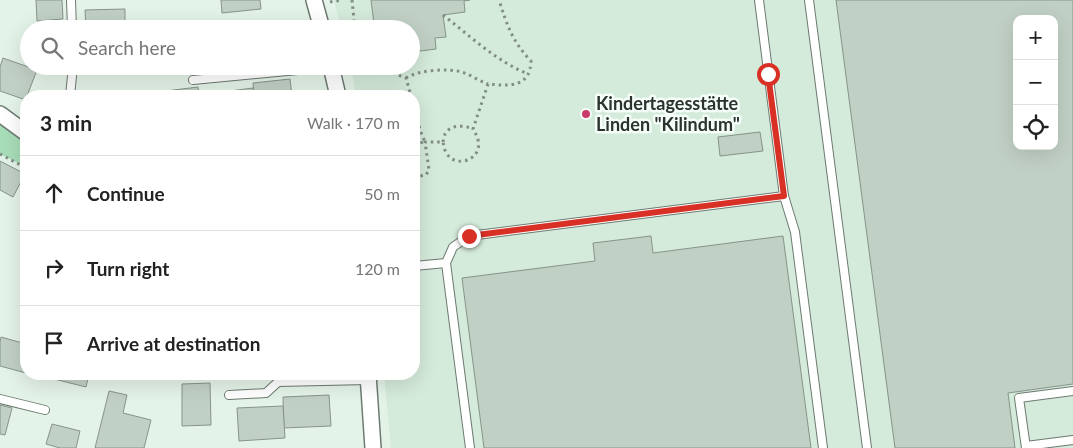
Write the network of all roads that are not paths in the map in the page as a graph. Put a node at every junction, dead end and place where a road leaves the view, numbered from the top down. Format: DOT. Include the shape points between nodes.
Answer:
graph roads {
  1 [pos="71,0"];
  2 [pos="314,0"];
  3 [pos="759,0"];
  4 [pos="809,0"];
  5 [pos="72,20"];
  6 [pos="320,20"];
  7 [pos="72,75"];
  8 [pos="246,75"];
  9 [pos="333,75"];
  10 [pos="194,80"];
  11 [pos="71,90"];
  12 [pos="337,90"];
  13 [pos="0,114"];
  14 [pos="20,129"];
  15 [pos="784,196"];
  16 [pos="446,263"];
  17 [pos="420,265"];
  18 [pos="314,380"];
  19 [pos="368,380"];
  20 [pos="1073,391"];
  21 [pos="229,396"];
  22 [pos="0,399"];
  23 [pos="45,410"];
  24 [pos="1073,440"];
  25 [pos="1026,447"];
  26 [pos="373,448"];
  27 [pos="470,448"];
  28 [pos="823,448"];
  29 [pos="867,448"];
  1 -- 5 [label="lane"];
  2 -- 6 [label="street"];
  3 -- 15 [label="lane"];
  4 -- 29 [label="lane"];
  7 -- 11 [label="lane"];
  8 -- 10 [label="lane"];
  9 -- 12 [label="street"];
  13 -- 14 [label="street"];
  15 -- 16 [label="lane" via="469,236 453,247"];
  15 -- 28 [label="lane" via="795,232"];
  16 -- 17 [label="lane"];
  16 -- 27 [label="lane"];
  18 -- 21 [label="lane" via="278,382 266,393"];
  19 -- 26 [label="street"];
  20 -- 25 [label="lane" via="1019,398"];
  22 -- 23 [label="lane"];
  24 -- 25 [label="lane"];
}
